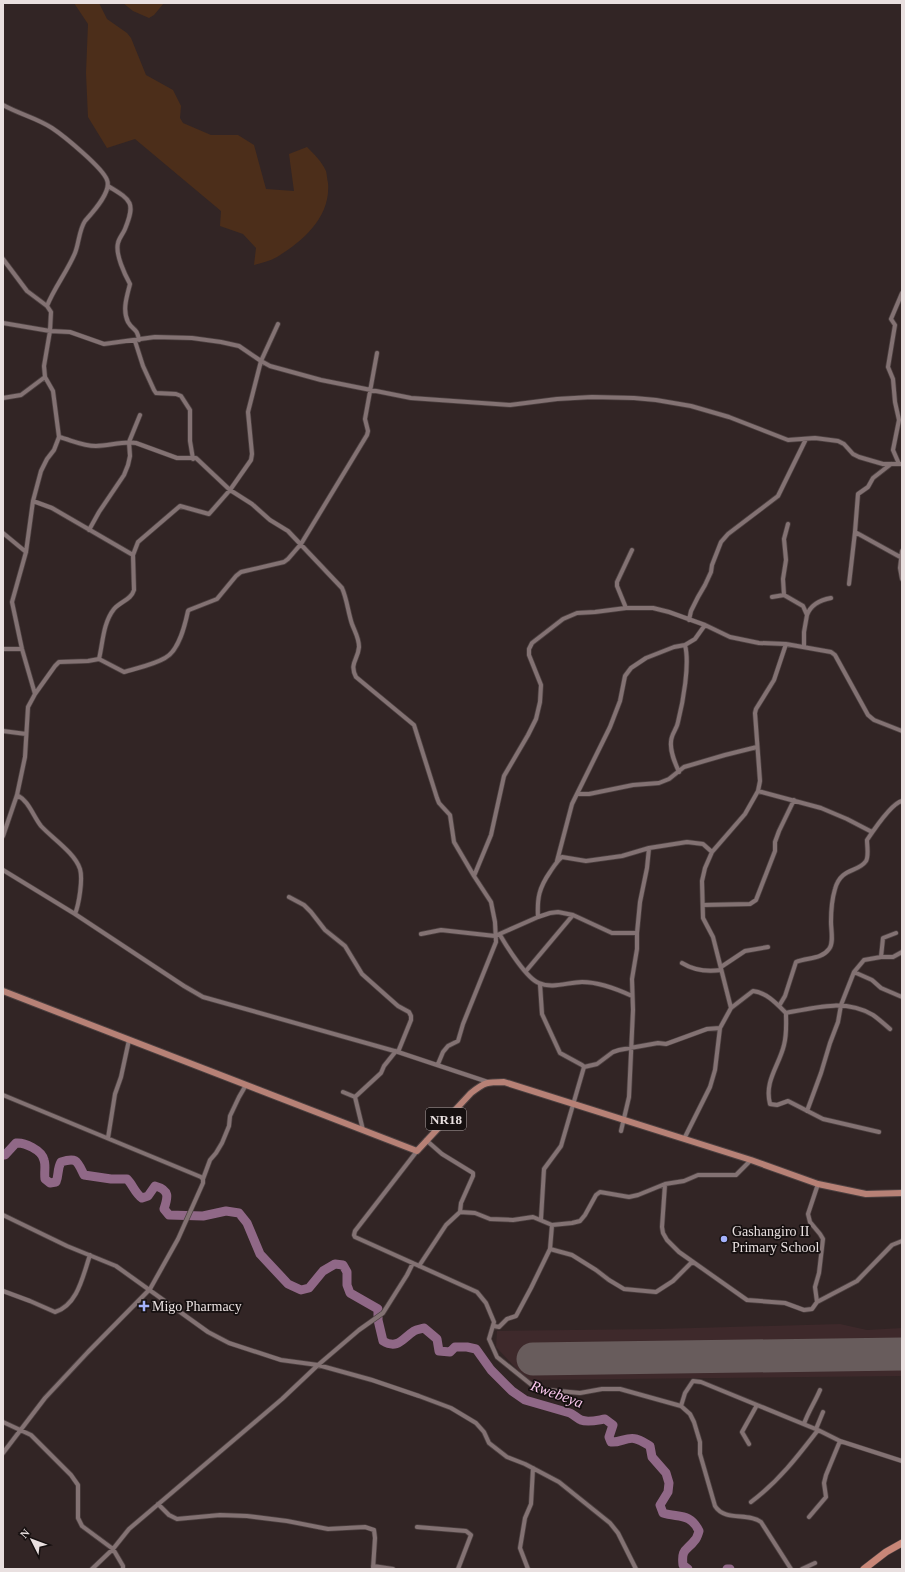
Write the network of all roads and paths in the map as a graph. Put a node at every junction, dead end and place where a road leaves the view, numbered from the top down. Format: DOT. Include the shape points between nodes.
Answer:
graph roads {
  1 [pos="3,105"];
  2 [pos="108,186"];
  3 [pos="3,259"];
  4 [pos="902,293"];
  5 [pos="47,306"];
  6 [pos="3,323"];
  7 [pos="278,324"];
  8 [pos="50,331"];
  9 [pos="137,340"];
  10 [pos="377,353"];
  11 [pos="261,361"];
  12 [pos="45,377"];
  13 [pos="370,389"];
  14 [pos="3,398"];
  15 [pos="140,415"];
  16 [pos="59,436"];
  17 [pos="806,439"];
  18 [pos="129,442"];
  19 [pos="193,459"];
  20 [pos="892,464"];
  21 [pos="901,464"];
  22 [pos="230,490"];
  23 [pos="33,501"];
  24 [pos="788,524"];
  25 [pos="89,530"];
  26 [pos="855,532"];
  27 [pos="3,533"];
  28 [pos="301,544"];
  29 [pos="632,550"];
  30 [pos="902,551"];
  31 [pos="26,552"];
  32 [pos="133,555"];
  33 [pos="902,558"];
  34 [pos="902,579"];
  35 [pos="849,584"];
  36 [pos="784,595"];
  37 [pos="772,597"];
  38 [pos="831,598"];
  39 [pos="626,608"];
  40 [pos="807,615"];
  41 [pos="689,620"];
  42 [pos="705,626"];
  43 [pos="786,644"];
  44 [pos="685,645"];
  45 [pos="804,647"];
  46 [pos="3,649"];
  47 [pos="22,649"];
  48 [pos="99,659"];
  49 [pos="35,694"];
  50 [pos="3,731"];
  51 [pos="902,731"];
  52 [pos="26,734"];
  53 [pos="757,747"];
  54 [pos="679,772"];
  55 [pos="758,791"];
  56 [pos="577,794"];
  57 [pos="17,796"];
  58 [pos="794,800"];
  59 [pos="902,801"];
  60 [pos="872,832"];
  61 [pos="3,836"];
  62 [pos="648,848"];
  63 [pos="712,852"];
  64 [pos="557,860"];
  65 [pos="3,870"];
  66 [pos="474,876"];
  67 [pos="289,898"];
  68 [pos="703,905"];
  69 [pos="75,914"];
  70 [pos="573,915"];
  71 [pos="538,917"];
  72 [pos="637,933"];
  73 [pos="896,933"];
  74 [pos="422,934"];
  75 [pos="498,936"];
  76 [pos="768,947"];
  77 [pos="902,952"];
  78 [pos="881,958"];
  79 [pos="682,963"];
  80 [pos="721,968"];
  81 [pos="526,971"];
  82 [pos="854,972"];
  83 [pos="540,984"];
  84 [pos="3,991"];
  85 [pos="632,996"];
  86 [pos="902,997"];
  87 [pos="841,1005"];
  88 [pos="779,1006"];
  89 [pos="731,1008"];
  90 [pos="786,1013"];
  91 [pos="720,1028"];
  92 [pos="890,1029"];
  93 [pos="129,1040"];
  94 [pos="631,1048"];
  95 [pos="397,1051"];
  96 [pos="438,1064"];
  97 [pos="584,1067"];
  98 [pos="488,1082"];
  99 [pos="246,1085"];
  100 [pos="343,1092"];
  101 [pos="3,1096"];
  102 [pos="355,1097"];
  103 [pos="573,1104"];
  104 [pos="807,1111"];
  105 [pos="624,1121"];
  106 [pos="363,1130"];
  107 [pos="621,1131"];
  108 [pos="879,1132"];
  109 [pos="108,1138"];
  110 [pos="684,1139"];
  111 [pos="426,1140"];
  112 [pos="417,1151"];
  113 [pos="751,1160"];
  114 [pos="203,1179"];
  115 [pos="665,1184"];
  116 [pos="818,1184"];
  117 [pos="902,1193"];
  118 [pos="460,1212"];
  119 [pos="3,1216"];
  120 [pos="541,1219"];
  121 [pos="552,1225"];
  122 [pos="901,1243"];
  123 [pos="550,1249"];
  124 [pos="90,1255"];
  125 [pos="692,1262"];
  126 [pos="413,1263"];
  127 [pos="419,1266"];
  128 [pos="150,1289"];
  129 [pos="3,1291"];
  130 [pos="817,1302"];
  131 [pos="494,1326"];
  132 [pos="318,1365"];
  133 [pos="820,1390"];
  134 [pos="757,1405"];
  135 [pos="681,1406"];
  136 [pos="823,1412"];
  137 [pos="3,1422"];
  138 [pos="804,1424"];
  139 [pos="817,1429"];
  140 [pos="21,1430"];
  141 [pos="840,1441"];
  142 [pos="749,1444"];
  143 [pos="3,1453"];
  144 [pos="902,1461"];
  145 [pos="533,1468"];
  146 [pos="751,1502"];
  147 [pos="158,1504"];
  148 [pos="809,1517"];
  149 [pos="417,1527"];
  150 [pos="902,1543"];
  151 [pos="113,1549"];
  152 [pos="815,1563"];
  153 [pos="373,1568"];
  154 [pos="92,1569"];
  155 [pos="123,1569"];
  156 [pos="393,1569"];
  157 [pos="458,1569"];
  158 [pos="528,1569"];
  159 [pos="636,1569"];
  160 [pos="791,1569"];
  161 [pos="802,1569"];
  162 [pos="864,1569"];
  1 -- 2 [label="street" via="34,117 53,128 95,164 107,180"];
  2 -- 5 [label="street" via="94,212 84,223 76,252"];
  2 -- 9 [label="street" via="128,198 131,208 125,230 117,244 124,273 130,284 125,309 128,322 137,331"];
  3 -- 5 [label="street" via="27,291"];
  4 -- 21 [label="street" via="891,319 895,325 888,367 893,379 899,420 894,450"];
  5 -- 8 [label="street" via="51,312"];
  6 -- 8 [label="street"];
  7 -- 11 [label="street"];
  8 -- 9 [label="street" via="70,332 104,344"];
  8 -- 12 [label="street" via="44,366"];
  9 -- 11 [label="street" via="192,338 221,342 239,346"];
  9 -- 19 [label="street" via="143,366 156,393 176,394 190,410"];
  10 -- 13 [label="street"];
  11 -- 13 [label="street" via="270,366 321,380"];
  11 -- 22 [label="street" via="248,412 252,454"];
  12 -- 14 [label="street" via="21,395"];
  12 -- 16 [label="street" via="54,391"];
  13 -- 17 [label="street" via="411,398 510,404 585,398 656,400 729,417 788,440"];
  13 -- 28 [label="street" via="365,419 367,435"];
  15 -- 18 [label="street"];
  16 -- 18 [label="street" via="85,445"];
  16 -- 23 [label="street" via="54,450 40,471"];
  17 -- 20 [label="street" via="838,441 853,454 883,464"];
  17 -- 41 [label="street" via="778,496 721,542 711,572"];
  18 -- 19 [label="street" via="177,458"];
  18 -- 25 [label="street" via="130,456 126,470"];
  19 -- 22 [label="street" via="201,462"];
  20 -- 21 [label="street"];
  20 -- 26 [label="street" via="873,478 868,487 858,494"];
  22 -- 28 [label="street" via="288,531"];
  22 -- 32 [label="street" via="209,514 180,506 175,509 138,542"];
  23 -- 25 [label="street" via="52,508"];
  23 -- 31 [label="street"];
  24 -- 36 [label="street" via="784,540"];
  25 -- 32 [label="street"];
  26 -- 33 [label="street"];
  26 -- 35 [label="street"];
  27 -- 31 [label="street"];
  28 -- 48 [label="street" via="284,562 241,572 217,599 189,610 176,647 166,658 124,672"];
  28 -- 66 [label="street" via="342,588 346,597 359,648 353,662 356,677 414,725 437,798 450,815 454,842"];
  29 -- 39 [label="street" via="617,582"];
  30 -- 33 [label="street"];
  31 -- 47 [label="street" via="12,602"];
  32 -- 48 [label="street" via="134,590 132,595 115,608 105,625"];
  33 -- 34 [label="street"];
  36 -- 37 [label="street"];
  36 -- 40 [label="street" via="803,606"];
  38 -- 40 [label="street" via="822,599 813,605"];
  39 -- 41 [label="street" via="653,608"];
  39 -- 66 [label="street" via="578,613 554,624 532,643 529,655 541,685 536,719 504,776 491,835"];
  40 -- 45 [label="street"];
  41 -- 42 [label="street"];
  42 -- 43 [label="street" via="730,637 759,643"];
  42 -- 44 [label="street" via="695,639"];
  43 -- 45 [label="street"];
  43 -- 53 [label="street" via="774,680 756,709"];
  44 -- 54 [label="street" via="688,665 678,724 672,733 671,742 672,755"];
  44 -- 56 [label="street" via="646,658 631,668 625,676 620,701 610,727"];
  45 -- 51 [label="street" via="835,655 868,715"];
  46 -- 47 [label="street"];
  47 -- 49 [label="street"];
  48 -- 49 [label="street" via="59,662"];
  49 -- 52 [label="street" via="28,707"];
  50 -- 52 [label="street"];
  52 -- 57 [label="street" via="25,757"];
  53 -- 54 [label="street" via="684,767"];
  53 -- 55 [label="street" via="760,781"];
  54 -- 56 [label="street" via="659,782"];
  55 -- 58 [label="street"];
  55 -- 63 [label="street" via="745,814"];
  56 -- 64 [label="street"];
  57 -- 61 [label="street"];
  57 -- 69 [label="street" via="23,798 41,826 75,859 81,869 80,902"];
  58 -- 60 [label="street" via="821,808"];
  58 -- 68 [label="street" via="779,831 775,851 756,900 750,904"];
  59 -- 60 [label="street" via="891,808"];
  60 -- 88 [label="street" via="867,840 866,861 843,875 835,888 830,948 823,955 796,962"];
  62 -- 63 [label="street" via="696,842 703,844"];
  62 -- 64 [label="street" via="622,856 586,861 562,857"];
  62 -- 72 [label="street"];
  63 -- 68 [label="street" via="702,880"];
  64 -- 71 [label="street" via="540,888"];
  65 -- 69 [label="street"];
  66 -- 75 [label="street" via="491,902"];
  67 -- 95 [label="street" via="304,905 325,930 345,946 362,974 411,1016"];
  68 -- 80 [label="street" via="703,918 713,937"];
  69 -- 95 [label="street" via="203,997"];
  70 -- 71 [label="street" via="558,912"];
  70 -- 72 [label="street" via="612,933"];
  70 -- 81 [label="street"];
  71 -- 75 [label="street"];
  72 -- 85 [label="street"];
  73 -- 78 [label="street" via="883,938"];
  74 -- 75 [label="street" via="441,930"];
  75 -- 81 [label="street"];
  75 -- 96 [label="street" via="463,1024 460,1038 448,1046"];
  76 -- 80 [label="street" via="738,954"];
  77 -- 78 [label="street" via="893,957"];
  78 -- 82 [label="street" via="864,960"];
  79 -- 80 [label="street" via="692,969 710,972"];
  80 -- 89 [label="street"];
  81 -- 83 [label="street"];
  82 -- 86 [label="street"];
  82 -- 87 [label="street"];
  83 -- 85 [label="street" via="583,982 611,987"];
  83 -- 97 [label="street" via="542,1014 560,1054"];
  84 -- 93 [label="main road"];
  85 -- 94 [label="street"];
  87 -- 90 [label="street"];
  87 -- 92 [label="street" via="875,1016"];
  87 -- 104 [label="street" via="838,1022"];
  88 -- 89 [label="street" via="758,991 753,991"];
  88 -- 90 [label="street"];
  89 -- 91 [label="street"];
  90 -- 104 [label="street" via="784,1045 767,1095 770,1104 778,1105 788,1101"];
  91 -- 94 [label="street" via="707,1029 666,1044 658,1042"];
  91 -- 110 [label="street" via="715,1070 710,1087"];
  93 -- 99 [label="main road"];
  93 -- 109 [label="street" via="115,1094"];
  94 -- 97 [label="street" via="613,1052 597,1064"];
  94 -- 105 [label="street" via="629,1097"];
  95 -- 96 [label="street"];
  95 -- 102 [label="street" via="381,1072"];
  96 -- 98 [label="street"];
  97 -- 103 [label="street"];
  98 -- 103 [label="main road" via="504,1082"];
  98 -- 111 [label="main road, NR18" via="471,1093"];
  99 -- 106 [label="main road"];
  99 -- 114 [label="street" via="230,1116 222,1143 210,1160"];
  100 -- 102 [label="street"];
  101 -- 109 [label="street"];
  102 -- 106 [label="street"];
  103 -- 105 [label="main road"];
  103 -- 120 [label="street" via="559,1151 544,1169"];
  104 -- 108 [label="street" via="823,1119"];
  105 -- 107 [label="street"];
  105 -- 110 [label="main road"];
  106 -- 112 [label="main road"];
  109 -- 114 [label="street"];
  110 -- 113 [label="main road"];
  111 -- 112 [label="main road, NR18"];
  111 -- 118 [label="street" via="442,1154 473,1173 460,1203"];
  112 -- 126 [label="street" via="354,1235"];
  113 -- 115 [label="street" via="736,1175 698,1175"];
  113 -- 116 [label="main road"];
  114 -- 128 [label="street" via="185,1224"];
  115 -- 121 [label="street" via="638,1195 600,1192 580,1220"];
  115 -- 125 [label="street" via="663,1233 679,1252"];
  116 -- 117 [label="main road" via="866,1194"];
  116 -- 130 [label="street" via="808,1214 810,1222 822,1239 815,1287"];
  118 -- 120 [label="street" via="475,1213 490,1219"];
  118 -- 127 [label="street" via="446,1226"];
  119 -- 124 [label="street"];
  120 -- 121 [label="street"];
  121 -- 123 [label="street"];
  122 -- 130 [label="street" via="892,1245 857,1281"];
  123 -- 125 [label="street" via="572,1255 624,1289 656,1292 673,1281"];
  123 -- 131 [label="street" via="516,1316 507,1319 499,1327"];
  124 -- 128 [label="street" via="116,1266"];
  124 -- 129 [label="street" via="77,1291 61,1310 56,1312"];
  125 -- 130 [label="street" via="747,1300 785,1303 804,1310 812,1309"];
  126 -- 127 [label="street"];
  126 -- 132 [label="street" via="383,1313"];
  127 -- 131 [label="street" via="477,1292 486,1303"];
  128 -- 132 [label="street" via="208,1332 229,1343 281,1360"];
  128 -- 140 [label="street" via="45,1398"];
  131 -- 135 [label="street" via="489,1339 497,1357 533,1386 580,1393 620,1389"];
  132 -- 145 [label="street" via="412,1393 451,1408 476,1423 490,1443 507,1457"];
  132 -- 147 [label="street" via="282,1399"];
  133 -- 138 [label="street"];
  134 -- 135 [label="street" via="701,1382 692,1381"];
  134 -- 138 [label="street"];
  134 -- 142 [label="street" via="742,1432"];
  135 -- 160 [label="street" via="694,1422 714,1506 717,1510 754,1518 761,1522"];
  136 -- 139 [label="street"];
  137 -- 140 [label="street"];
  138 -- 139 [label="street"];
  139 -- 141 [label="street"];
  139 -- 146 [label="street" via="794,1461"];
  140 -- 143 [label="street"];
  140 -- 151 [label="street" via="31,1435 71,1475 78,1485 78,1518 82,1526"];
  141 -- 144 [label="street"];
  141 -- 148 [label="street" via="826,1475 826,1496"];
  145 -- 158 [label="street" via="531,1504 520,1548"];
  145 -- 159 [label="street" via="570,1489 610,1523 618,1533"];
  147 -- 151 [label="street" via="129,1529"];
  147 -- 153 [label="street" via="169,1516 177,1519 220,1515 247,1516 328,1529 365,1527 374,1530"];
  149 -- 157 [label="street" via="466,1531 471,1535"];
  150 -- 162 [label="highway"];
  151 -- 154 [label="street"];
  151 -- 155 [label="street"];
  152 -- 161 [label="street"];
  153 -- 156 [label="street"];
}
